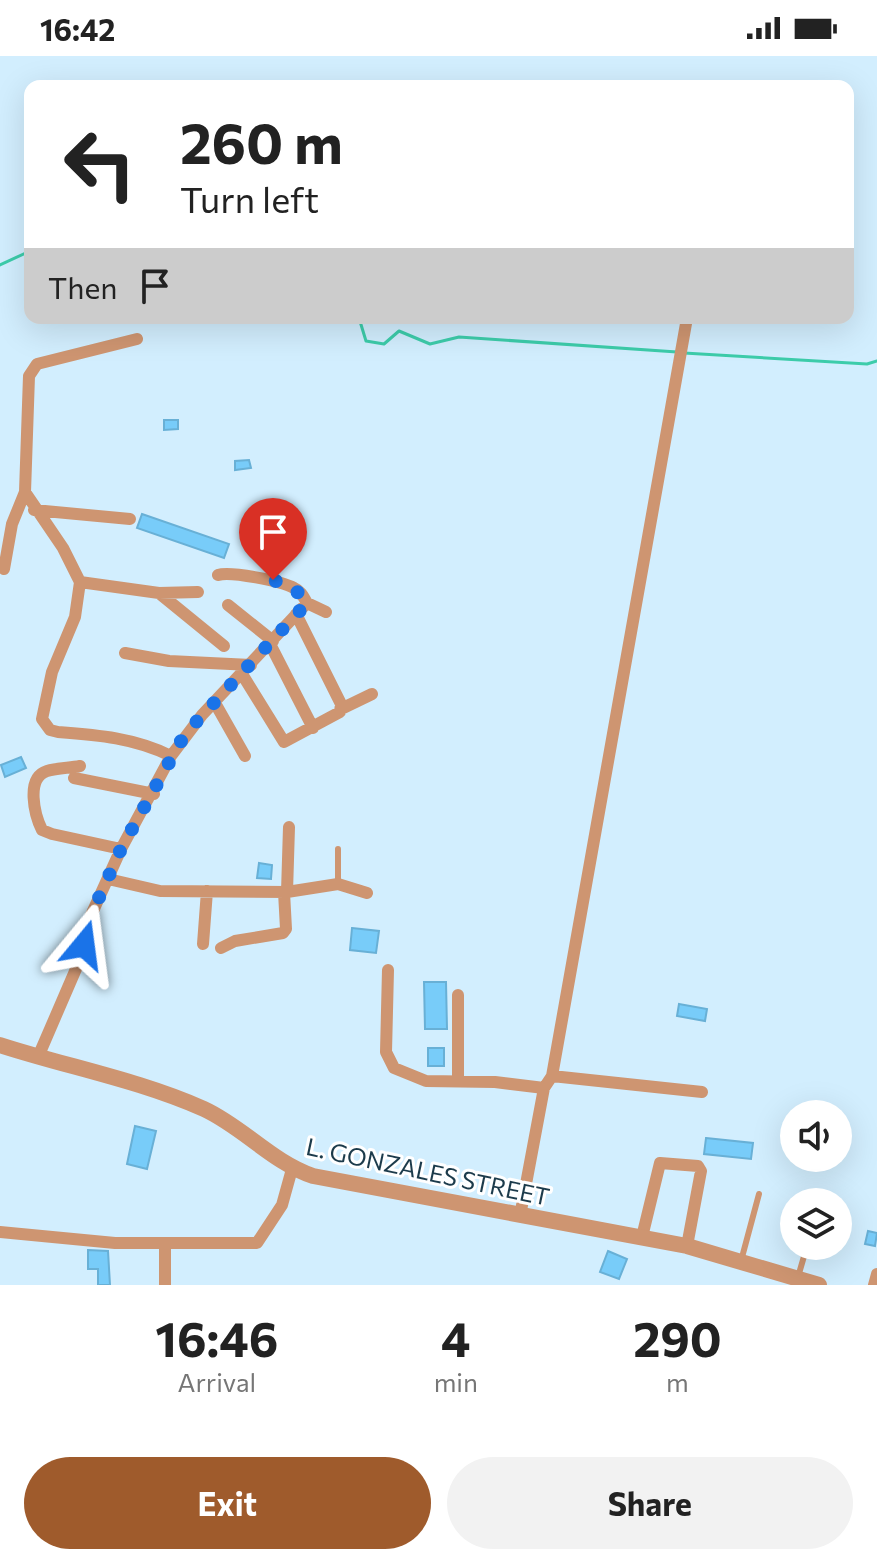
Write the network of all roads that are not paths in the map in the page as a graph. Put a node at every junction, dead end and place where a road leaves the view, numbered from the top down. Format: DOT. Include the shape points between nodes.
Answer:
graph roads {
  1 [pos="686,324"];
  2 [pos="137,339"];
  3 [pos="25,492"];
  4 [pos="34,510"];
  5 [pos="130,519"];
  6 [pos="4,569"];
  7 [pos="218,575"];
  8 [pos="80,582"];
  9 [pos="198,592"];
  10 [pos="159,593"];
  11 [pos="307,603"];
  12 [pos="228,605"];
  13 [pos="326,612"];
  14 [pos="296,614"];
  15 [pos="271,642"];
  16 [pos="224,646"];
  17 [pos="125,653"];
  18 [pos="246,670"];
  19 [pos="372,694"];
  20 [pos="215,703"];
  21 [pos="341,709"];
  22 [pos="313,728"];
  23 [pos="171,756"];
  24 [pos="245,756"];
  25 [pos="154,794"];
  26 [pos="289,827"];
  27 [pos="121,849"];
  28 [pos="338,849"];
  29 [pos="108,879"];
  30 [pos="338,884"];
  31 [pos="207,891"];
  32 [pos="285,892"];
  33 [pos="367,893"];
  34 [pos="203,944"];
  35 [pos="221,948"];
  36 [pos="388,970"];
  37 [pos="458,995"];
  38 [pos="0,1045"];
  39 [pos="38,1057"];
  40 [pos="552,1076"];
  41 [pos="458,1081"];
  42 [pos="544,1088"];
  43 [pos="702,1092"];
  44 [pos="292,1169"];
  45 [pos="759,1194"];
  46 [pos="520,1216"];
  47 [pos="0,1232"];
  48 [pos="642,1237"];
  49 [pos="165,1245"];
  50 [pos="687,1246"];
  51 [pos="803,1260"];
  52 [pos="741,1261"];
  53 [pos="877,1274"];
  54 [pos="798,1277"];
  55 [pos="165,1285"];
  56 [pos="819,1285"];
  57 [pos="874,1285"];
  1 -- 40 [label="street"];
  2 -- 3 [label="street" via="37,364 29,376"];
  3 -- 4 [label="street"];
  3 -- 6 [label="street" via="12,524"];
  4 -- 5 [label="street"];
  4 -- 8 [label="street"];
  7 -- 11 [label="street" via="273,580 293,587"];
  8 -- 10 [label="street"];
  8 -- 23 [label="street" via="75,617 52,672 42,719 58,732 147,744"];
  9 -- 10 [label="street"];
  10 -- 16 [label="street"];
  11 -- 13 [label="street"];
  11 -- 14 [label="street"];
  12 -- 15 [label="street"];
  14 -- 15 [label="street"];
  14 -- 21 [label="street"];
  15 -- 18 [label="street"];
  15 -- 22 [label="street"];
  17 -- 18 [label="street"];
  18 -- 20 [label="street"];
  18 -- 22 [label="street" via="281,741 290,742"];
  19 -- 21 [label="street"];
  20 -- 23 [label="street"];
  20 -- 24 [label="street"];
  21 -- 22 [label="street"];
  23 -- 25 [label="street"];
  25 -- 27 [label="street"];
  25 -- 27 [label="street" via="77,772 44,771 37,778 34,798 42,830"];
  26 -- 32 [label="street"];
  27 -- 29 [label="street"];
  28 -- 30 [label="lane"];
  29 -- 31 [label="street" via="160,891"];
  29 -- 39 [label="street"];
  30 -- 32 [label="street"];
  30 -- 33 [label="street"];
  31 -- 32 [label="street"];
  31 -- 34 [label="street"];
  32 -- 35 [label="street" via="283,933"];
  36 -- 41 [label="street" via="390,1064 426,1081"];
  37 -- 41 [label="street"];
  38 -- 39 [label="street, L. GONZALES STREET"];
  39 -- 44 [label="street, L. GONZALES STREET" via="168,1093 209,1111"];
  40 -- 42 [label="street"];
  40 -- 43 [label="street"];
  41 -- 42 [label="street"];
  42 -- 46 [label="street"];
  44 -- 46 [label="street, L. GONZALES STREET"];
  44 -- 49 [label="street" via="282,1205 257,1243"];
  45 -- 52 [label="lane"];
  46 -- 48 [label="street, L. GONZALES STREET"];
  47 -- 49 [label="street"];
  48 -- 50 [label="street, L. GONZALES STREET"];
  48 -- 50 [label="street" via="660,1163 698,1166"];
  49 -- 55 [label="street"];
  50 -- 52 [label="street, L. GONZALES STREET"];
  51 -- 54 [label="lane"];
  52 -- 54 [label="street, L. GONZALES STREET"];
  53 -- 57 [label="street"];
  54 -- 56 [label="street, L. GONZALES STREET"];
}
